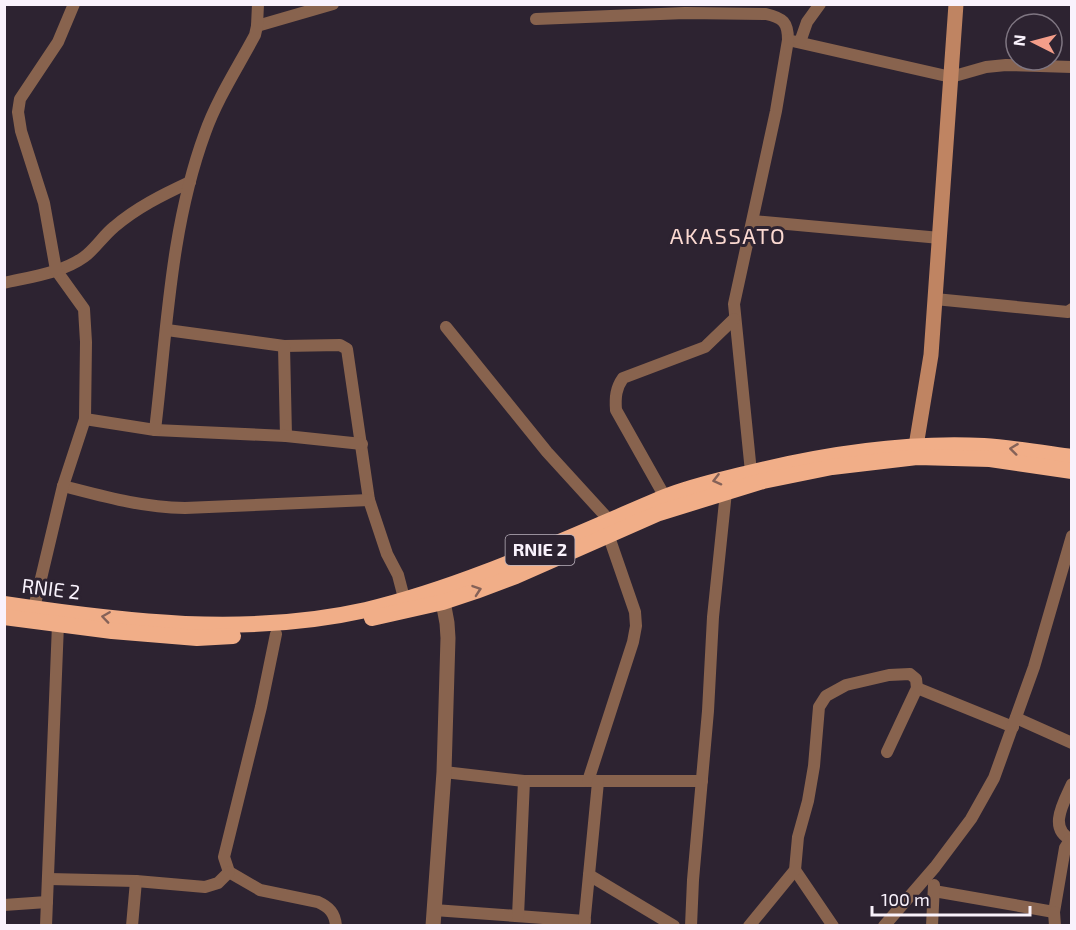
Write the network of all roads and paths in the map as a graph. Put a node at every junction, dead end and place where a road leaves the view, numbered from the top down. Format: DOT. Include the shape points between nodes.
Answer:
graph roads {
  1 [pos="74,4"];
  2 [pos="258,4"];
  3 [pos="333,4"];
  4 [pos="820,4"];
  5 [pos="956,4"];
  6 [pos="685,9"];
  7 [pos="536,19"];
  8 [pos="257,26"];
  9 [pos="794,41"];
  10 [pos="1071,67"];
  11 [pos="951,77"];
  12 [pos="189,182"];
  13 [pos="753,221"];
  14 [pos="940,238"];
  15 [pos="56,270"];
  16 [pos="4,283"];
  17 [pos="935,298"];
  18 [pos="1071,309"];
  19 [pos="734,319"];
  20 [pos="446,327"];
  21 [pos="167,330"];
  22 [pos="284,346"];
  23 [pos="84,419"];
  24 [pos="155,430"];
  25 [pos="286,436"];
  26 [pos="362,444"];
  27 [pos="916,446"];
  28 [pos="1071,458"];
  29 [pos="1071,471"];
  30 [pos="751,472"];
  31 [pos="63,486"];
  32 [pos="726,492"];
  33 [pos="665,497"];
  34 [pos="369,500"];
  35 [pos="609,527"];
  36 [pos="1071,536"];
  37 [pos="441,595"];
  38 [pos="404,598"];
  39 [pos="4,603"];
  40 [pos="34,608"];
  41 [pos="4,617"];
  42 [pos="58,624"];
  43 [pos="276,634"];
  44 [pos="917,688"];
  45 [pos="1014,723"];
  46 [pos="1071,743"];
  47 [pos="887,752"];
  48 [pos="444,772"];
  49 [pos="524,781"];
  50 [pos="593,781"];
  51 [pos="702,781"];
  52 [pos="1071,784"];
  53 [pos="1071,840"];
  54 [pos="935,867"];
  55 [pos="795,870"];
  56 [pos="229,872"];
  57 [pos="589,875"];
  58 [pos="49,879"];
  59 [pos="136,881"];
  60 [pos="934,891"];
  61 [pos="47,902"];
  62 [pos="4,905"];
  63 [pos="1054,912"];
  64 [pos="518,916"];
  65 [pos="433,918"];
  66 [pos="584,923"];
  67 [pos="46,926"];
  68 [pos="132,926"];
  69 [pos="336,926"];
  70 [pos="674,926"];
  71 [pos="691,926"];
  72 [pos="749,926"];
  73 [pos="833,926"];
  74 [pos="884,926"];
  75 [pos="932,926"];
  76 [pos="1055,926"];
  1 -- 15 [label="street" via="58,42 20,99 18,112 44,202"];
  2 -- 8 [label="street"];
  3 -- 8 [label="street"];
  4 -- 9 [label="street"];
  5 -- 11 [label="main road"];
  6 -- 7 [label="street"];
  6 -- 9 [label="street" via="776,16 784,21"];
  8 -- 12 [label="street" via="211,116"];
  9 -- 11 [label="street"];
  9 -- 13 [label="street"];
  10 -- 11 [label="street" via="1006,65"];
  11 -- 14 [label="main road"];
  12 -- 15 [label="street" via="136,211 84,257"];
  12 -- 21 [label="street" via="172,270"];
  13 -- 14 [label="street"];
  13 -- 19 [label="street" via="736,290"];
  14 -- 17 [label="main road"];
  15 -- 16 [label="street"];
  15 -- 23 [label="street" via="84,309"];
  17 -- 18 [label="street" via="1068,312"];
  17 -- 27 [label="main road" via="929,371"];
  19 -- 30 [label="street"];
  19 -- 33 [label="street" via="705,346 623,378 617,387 616,410"];
  20 -- 35 [label="street"];
  21 -- 22 [label="street"];
  21 -- 24 [label="street"];
  22 -- 25 [label="street"];
  22 -- 26 [label="street" via="340,345 347,349"];
  23 -- 24 [label="street"];
  23 -- 31 [label="street"];
  24 -- 25 [label="street"];
  25 -- 26 [label="street"];
  26 -- 34 [label="street"];
  28 -- 27 [label="highway, RNIE 2 / RNIE 2, one-way" via="984,446"];
  27 -- 30 [label="highway, RNIE 2 / RNIE 2" via="852,452"];
  29 -- 32 [label="highway, RNIE 2 / RNIE 2" via="990,459 916,457 832,467"];
  30 -- 33 [label="highway, RNIE 2 / RNIE 2, one-way"];
  31 -- 34 [label="street" via="159,508"];
  31 -- 40 [label="street"];
  32 -- 35 [label="highway, RNIE 2 / RNIE 2"];
  32 -- 51 [label="street"];
  33 -- 35 [label="highway, RNIE 2 / RNIE 2"];
  34 -- 38 [label="street"];
  35 -- 37 [label="highway, RNIE 2 / RNIE 2" via="516,576"];
  35 -- 50 [label="street" via="636,626"];
  36 -- 45 [label="street"];
  37 -- 38 [label="highway, RNIE 2 / RNIE 2"];
  37 -- 43 [label="highway, RNIE 2 / RNIE 2" via="358,621"];
  37 -- 48 [label="street" via="448,639"];
  38 -- 40 [label="highway, RNIE 2 / RNIE 2, one-way" via="314,620 234,626 160,623"];
  39 -- 40 [label="highway, RNIE 2 / RNIE 2"];
  41 -- 42 [label="highway, RNIE 2 / RNIE 2"];
  42 -- 43 [label="highway, RNIE 2 / RNIE 2" via="197,638"];
  42 -- 58 [label="street"];
  43 -- 56 [label="street" via="224,857"];
  44 -- 45 [label="street"];
  44 -- 47 [label="street"];
  44 -- 55 [label="street" via="910,674 877,677 846,685 826,696 819,706 814,765"];
  45 -- 46 [label="street"];
  45 -- 54 [label="street" via="983,799"];
  48 -- 49 [label="street"];
  48 -- 65 [label="street"];
  49 -- 50 [label="street"];
  49 -- 64 [label="street"];
  50 -- 51 [label="street"];
  50 -- 57 [label="street"];
  51 -- 71 [label="street"];
  52 -- 53 [label="street" via="1058,823 1060,832"];
  53 -- 63 [label="street" via="1065,848"];
  54 -- 60 [label="street"];
  54 -- 74 [label="street"];
  55 -- 72 [label="street"];
  55 -- 73 [label="street"];
  56 -- 59 [label="street" via="218,883 205,887"];
  56 -- 69 [label="street" via="260,890 327,906"];
  57 -- 66 [label="street"];
  57 -- 70 [label="street"];
  58 -- 59 [label="street"];
  58 -- 61 [label="street"];
  59 -- 68 [label="street"];
  60 -- 63 [label="street"];
  60 -- 75 [label="street"];
  61 -- 62 [label="street"];
  61 -- 67 [label="street"];
  63 -- 76 [label="street"];
  64 -- 65 [label="street"];
  64 -- 66 [label="street"];
}
